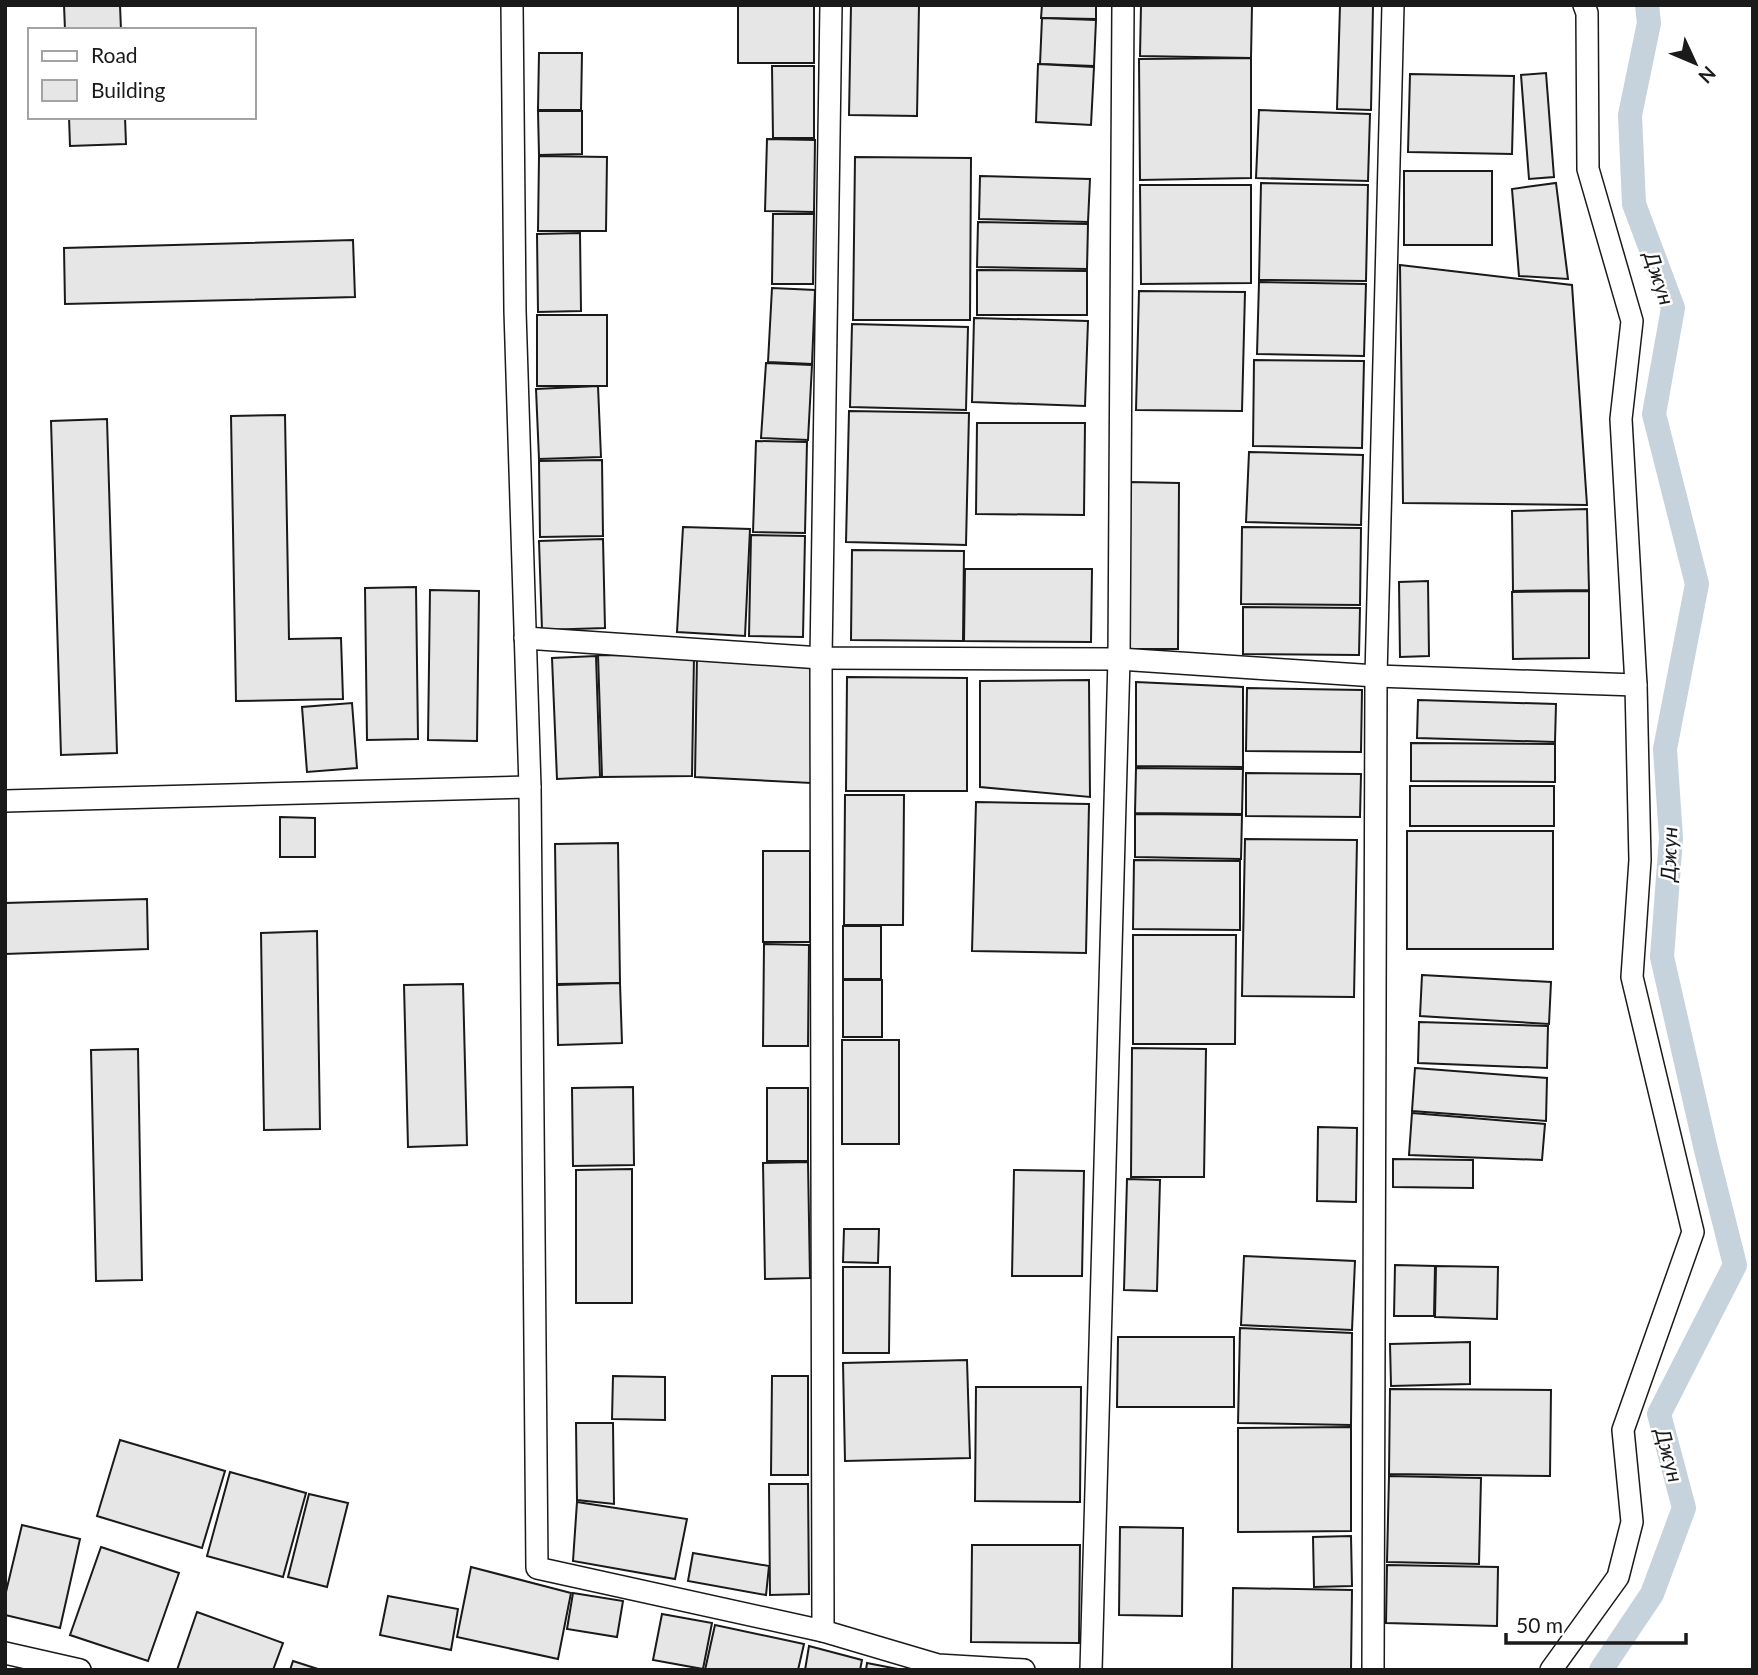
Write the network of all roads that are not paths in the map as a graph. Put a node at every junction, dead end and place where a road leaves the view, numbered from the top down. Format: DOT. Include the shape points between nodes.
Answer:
graph roads {
  1 [pos="512,5"];
  2 [pos="831,5"];
  3 [pos="1123,5"];
  4 [pos="1393,5"];
  5 [pos="1584,5"];
  6 [pos="525,638"];
  7 [pos="821,658"];
  8 [pos="1119,659"];
  9 [pos="1376,676"];
  10 [pos="1636,685"];
  11 [pos="530,787"];
  12 [pos="5,801"];
  13 [pos="823,1631"];
  14 [pos="5,1653"];
  15 [pos="80,1670"];
  16 [pos="1024,1670"];
  17 [pos="1091,1670"];
  18 [pos="1373,1670"];
  19 [pos="1550,1670"];
  1 -- 6 [label="street"];
  2 -- 7 [label="street"];
  3 -- 8 [label="street"];
  4 -- 9 [label="street"];
  5 -- 10 [label="street" via="1588,169 1632,321 1621,419"];
  6 -- 7 [label="street"];
  6 -- 11 [label="street"];
  7 -- 8 [label="street"];
  7 -- 13 [label="street"];
  8 -- 9 [label="street"];
  8 -- 17 [label="street"];
  9 -- 10 [label="street"];
  9 -- 18 [label="street"];
  10 -- 19 [label="street" via="1640,860 1632,977 1693,1232 1623,1430 1632,1522 1618,1577"];
  11 -- 12 [label="street"];
  11 -- 13 [label="street" via="537,1568"];
  13 -- 16 [label="street" via="938,1665"];
  14 -- 15 [label="street"];
}
